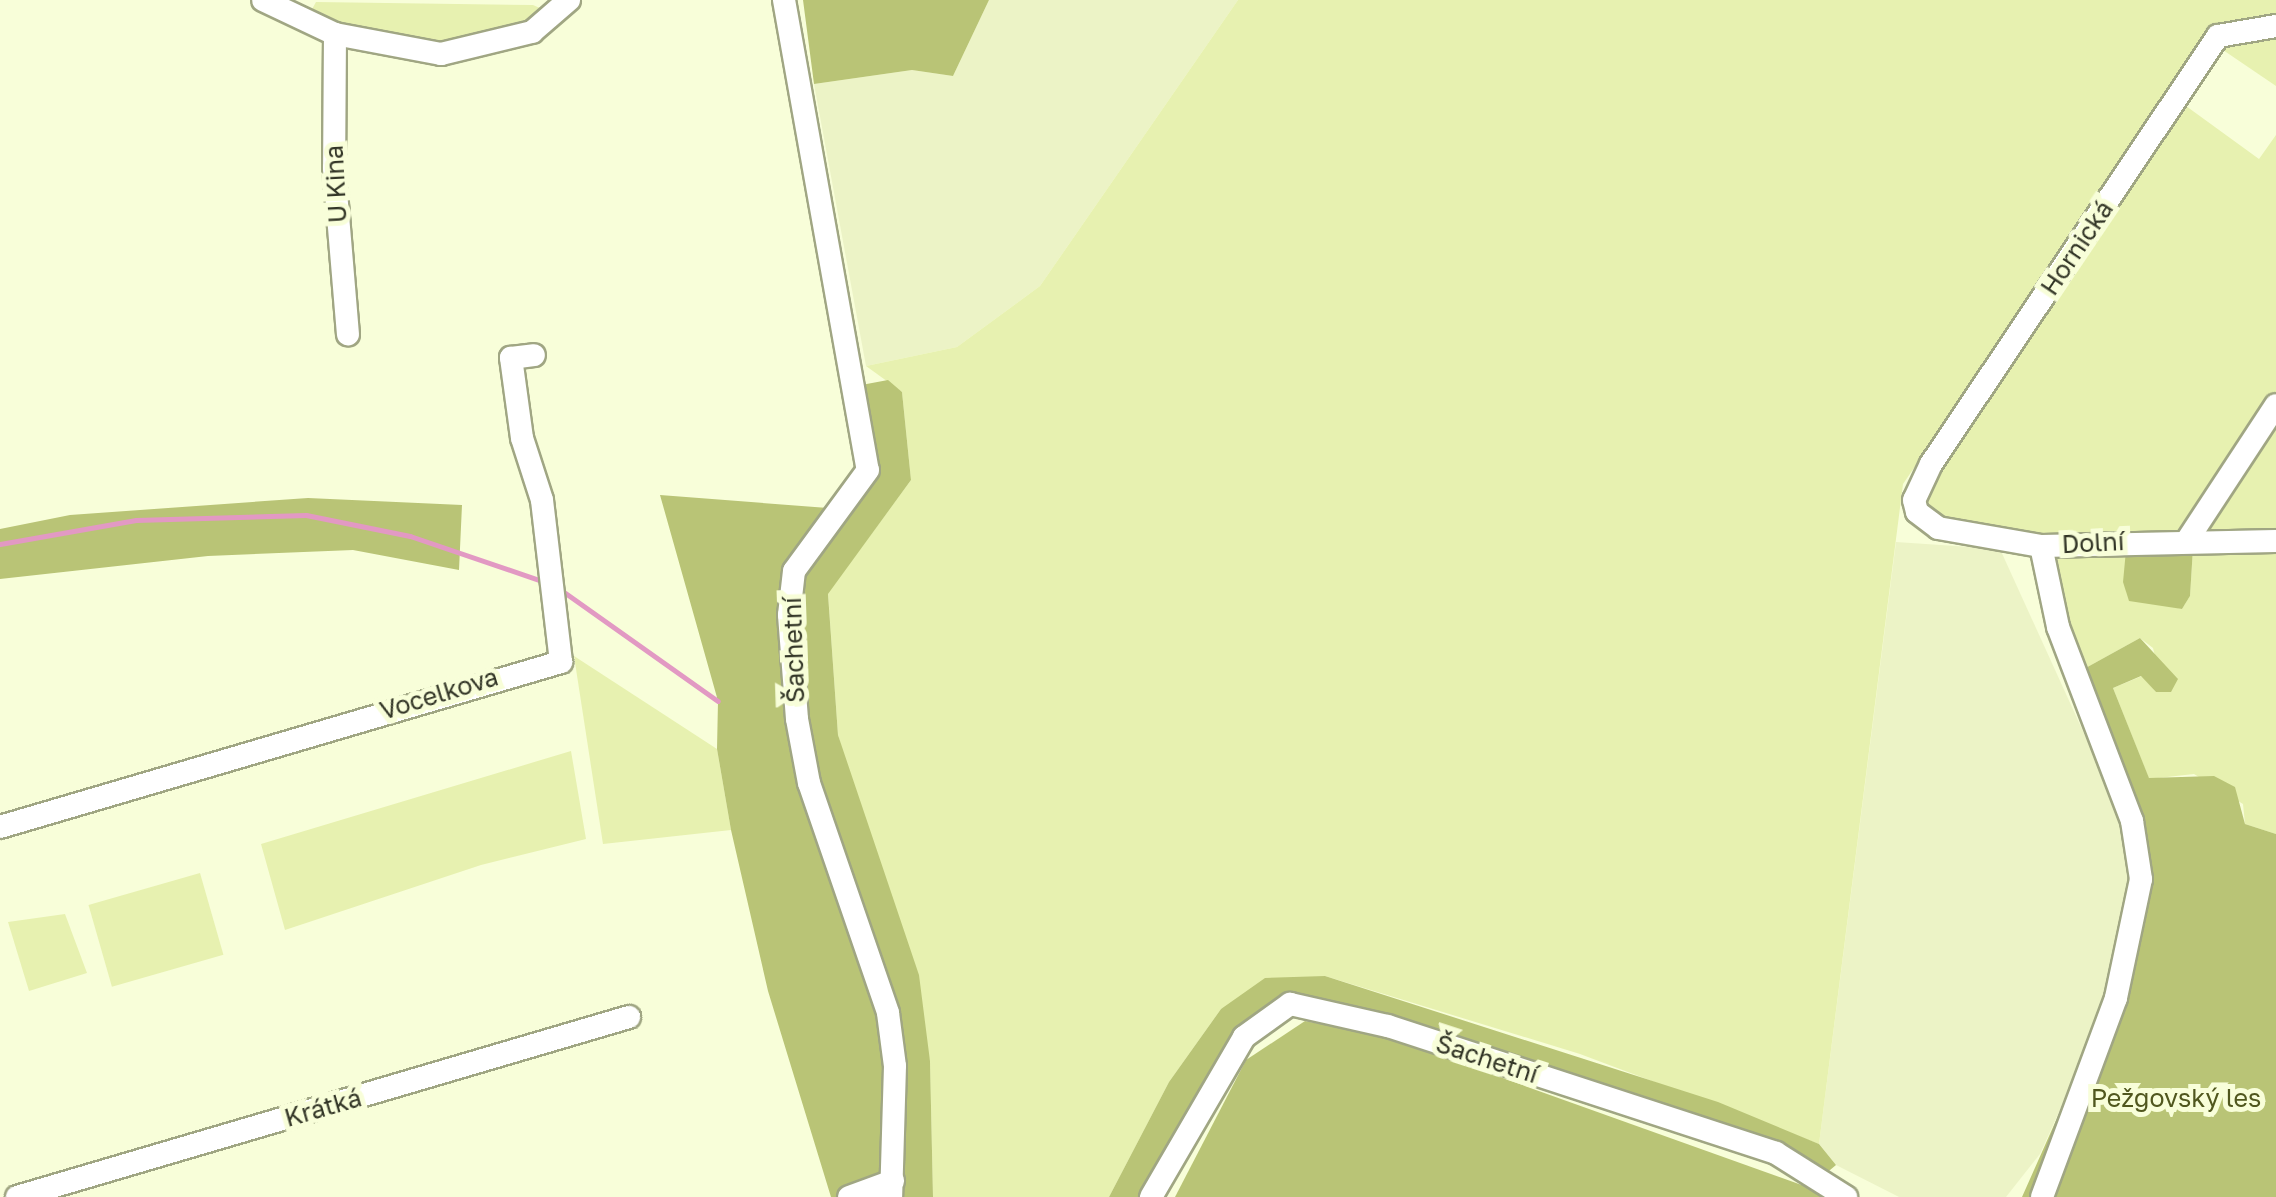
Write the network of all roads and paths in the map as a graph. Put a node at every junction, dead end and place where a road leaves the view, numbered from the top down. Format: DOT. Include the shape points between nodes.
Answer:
graph roads {
  1 [pos="263,0"];
  2 [pos="569,0"];
  3 [pos="784,0"];
  4 [pos="2276,26"];
  5 [pos="334,34"];
  6 [pos="348,334"];
  7 [pos="534,356"];
  8 [pos="2276,405"];
  9 [pos="1917,512"];
  10 [pos="2188,539"];
  11 [pos="2276,541"];
  12 [pos="2041,546"];
  13 [pos="0,827"];
  14 [pos="630,1017"];
  15 [pos="892,1189"];
  16 [pos="16,1197"];
  17 [pos="848,1197"];
  18 [pos="1151,1197"];
  19 [pos="1846,1197"];
  20 [pos="2042,1197"];
  1 -- 5 [label="street"];
  2 -- 5 [label="street" via="532,32 458,53 403,52"];
  3 -- 15 [label="street, Šachetní" via="868,470 794,571 789,616 797,719 809,784 888,1013 895,1066"];
  4 -- 9 [label="street, Hornická" via="2218,36 1931,464 1916,490"];
  5 -- 6 [label="street, U Kina" via="334,168"];
  7 -- 13 [label="street, Vocelkova" via="511,358 553,582 561,662"];
  8 -- 10 [label="street"];
  9 -- 12 [label="street, Dolní" via="1938,528"];
  10 -- 11 [label="street, Dolní"];
  10 -- 12 [label="street, Dolní"];
  12 -- 20 [label="street" via="2058,627 2132,821 2141,878 2116,998"];
  14 -- 16 [label="street, Krátká"];
  15 -- 17 [label="street"];
  18 -- 19 [label="street, Šachetní" via="1244,1037 1290,1004 1388,1026 1776,1153"];
}
